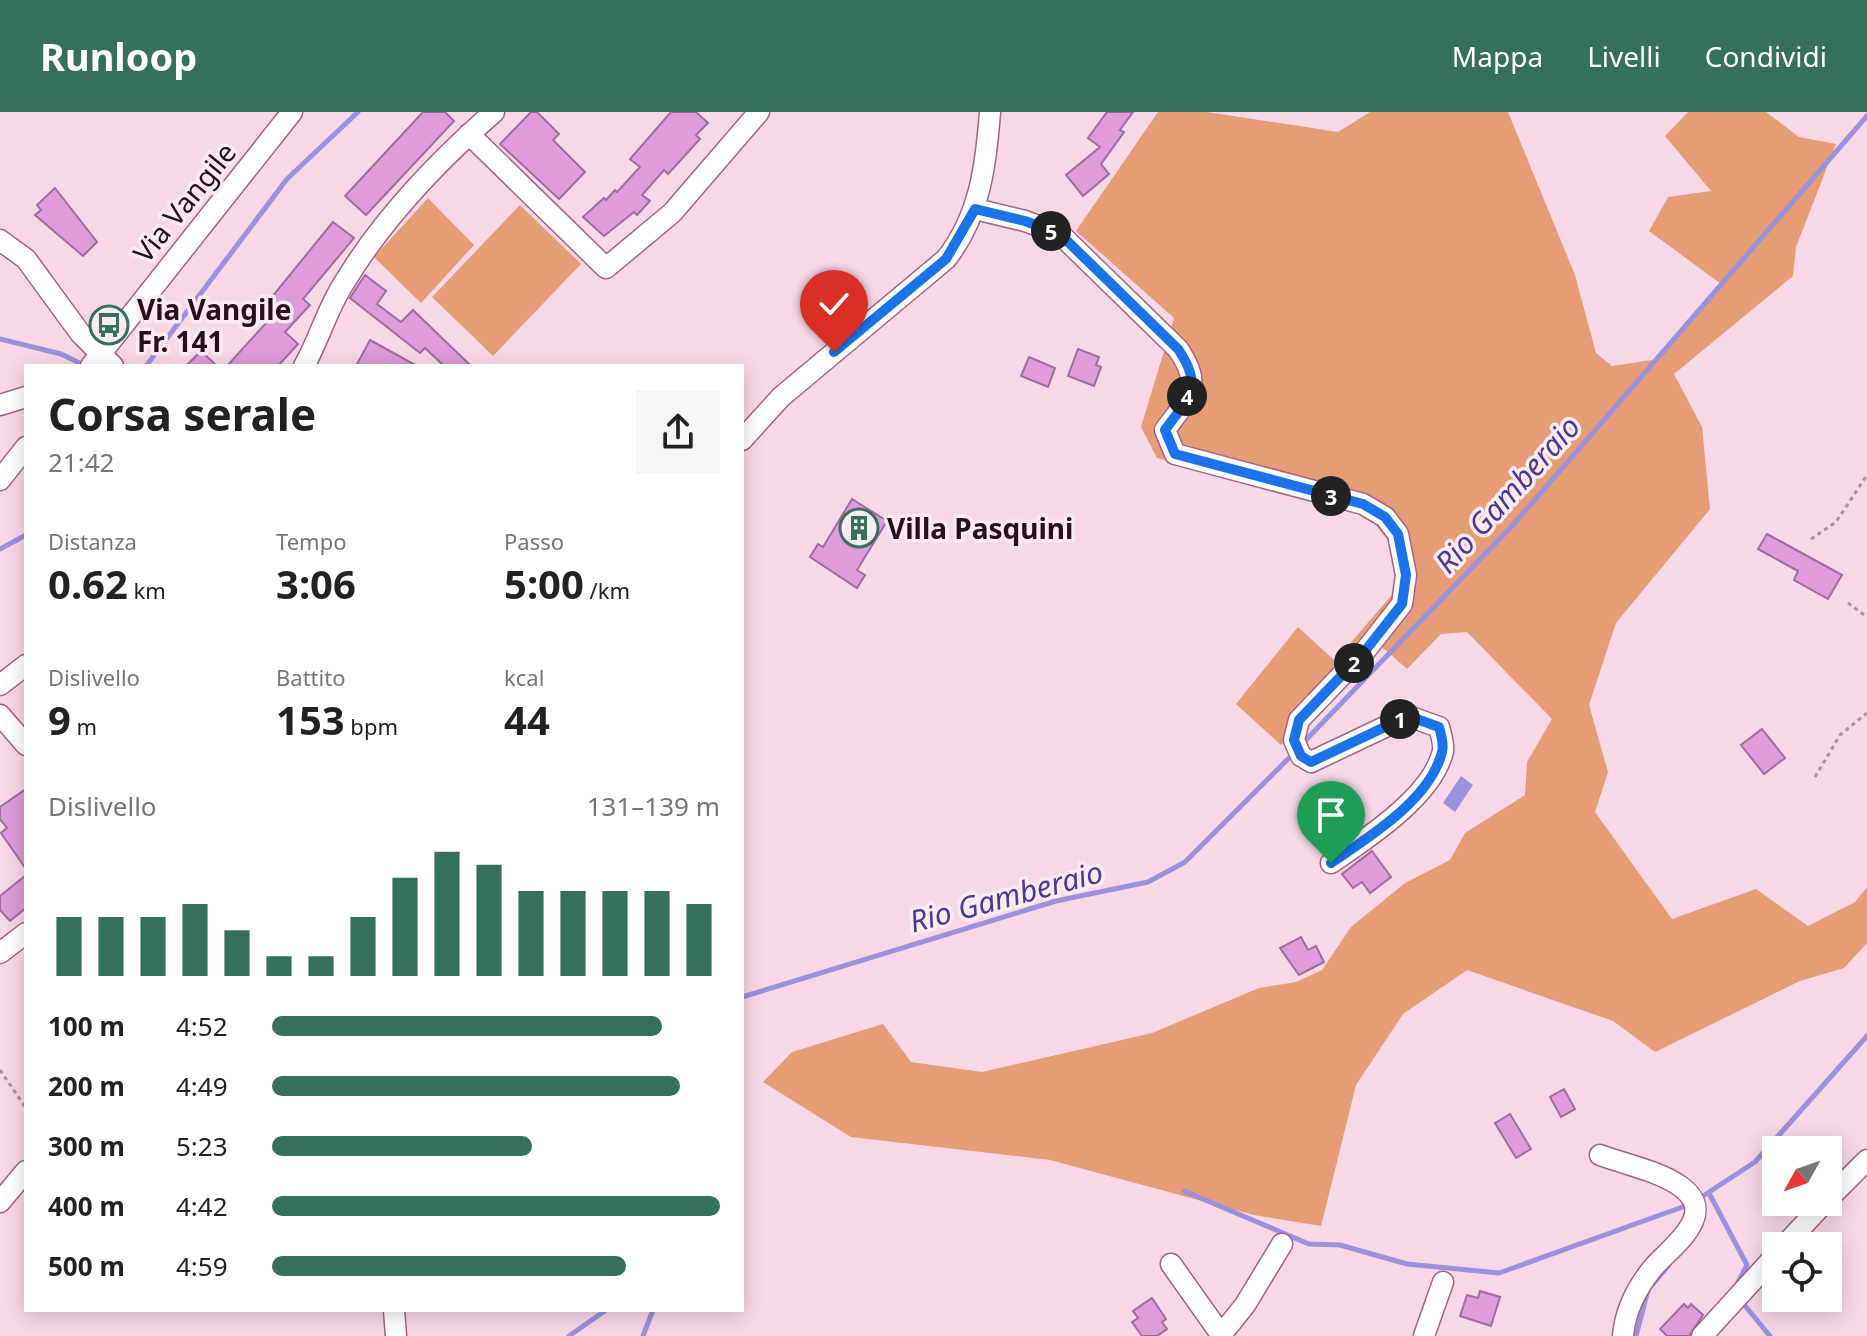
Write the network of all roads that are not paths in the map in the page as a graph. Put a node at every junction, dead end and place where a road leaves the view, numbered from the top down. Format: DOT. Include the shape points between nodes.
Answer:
graph roads {
  1 [pos="292,112"];
  2 [pos="494,112"];
  3 [pos="759,112"];
  4 [pos="990,112"];
  5 [pos="469,134"];
  6 [pos="975,209"];
  7 [pos="0,240"];
  8 [pos="101,362"];
  9 [pos="307,364"];
  10 [pos="24,398"];
  11 [pos="0,405"];
  12 [pos="744,438"];
  13 [pos="24,450"];
  14 [pos="0,480"];
  15 [pos="24,667"];
  16 [pos="0,685"];
  17 [pos="0,715"];
  18 [pos="24,743"];
  19 [pos="1331,863"];
  20 [pos="24,935"];
  21 [pos="0,953"];
  22 [pos="1600,1155"];
  23 [pos="1867,1160"];
  24 [pos="24,1173"];
  25 [pos="1842,1184"];
  26 [pos="0,1202"];
  27 [pos="1811,1216"];
  28 [pos="1797,1232"];
  29 [pos="1282,1244"];
  30 [pos="1171,1264"];
  31 [pos="1762,1270"];
  32 [pos="1443,1282"];
  33 [pos="394,1312"];
  34 [pos="396,1336"];
  35 [pos="1222,1336"];
  36 [pos="1424,1336"];
  37 [pos="1623,1336"];
  38 [pos="1702,1336"];
  1 -- 8 [label="street, Via Vangile"];
  2 -- 5 [label="street"];
  3 -- 5 [label="street" via="672,213 606,268"];
  4 -- 6 [label="street"];
  5 -- 9 [label="street" via="376,236 342,285"];
  6 -- 12 [label="street" via="946,259 781,397"];
  6 -- 19 [label="street" via="1060,234 1178,349 1193,370 1193,385 1165,430 1175,454 1363,504 1385,517 1398,534 1406,575 1402,604 1299,720 1294,740 1301,756 1311,762 1408,716 1439,727 1443,750 1429,778 1394,820"];
  7 -- 8 [label="street" via="26,259"];
  10 -- 11 [label="street"];
  13 -- 14 [label="street"];
  15 -- 16 [label="street"];
  17 -- 18 [label="street"];
  20 -- 21 [label="street"];
  22 -- 37 [label="street" via="1679,1185 1691,1196 1695,1214 1689,1232 1652,1269 1636,1295 1624,1317"];
  23 -- 25 [label="street"];
  24 -- 26 [label="street"];
  27 -- 28 [label="street"];
  29 -- 35 [label="street"];
  30 -- 35 [label="street"];
  31 -- 38 [label="street"];
  32 -- 36 [label="street"];
  33 -- 34 [label="street"];
}
